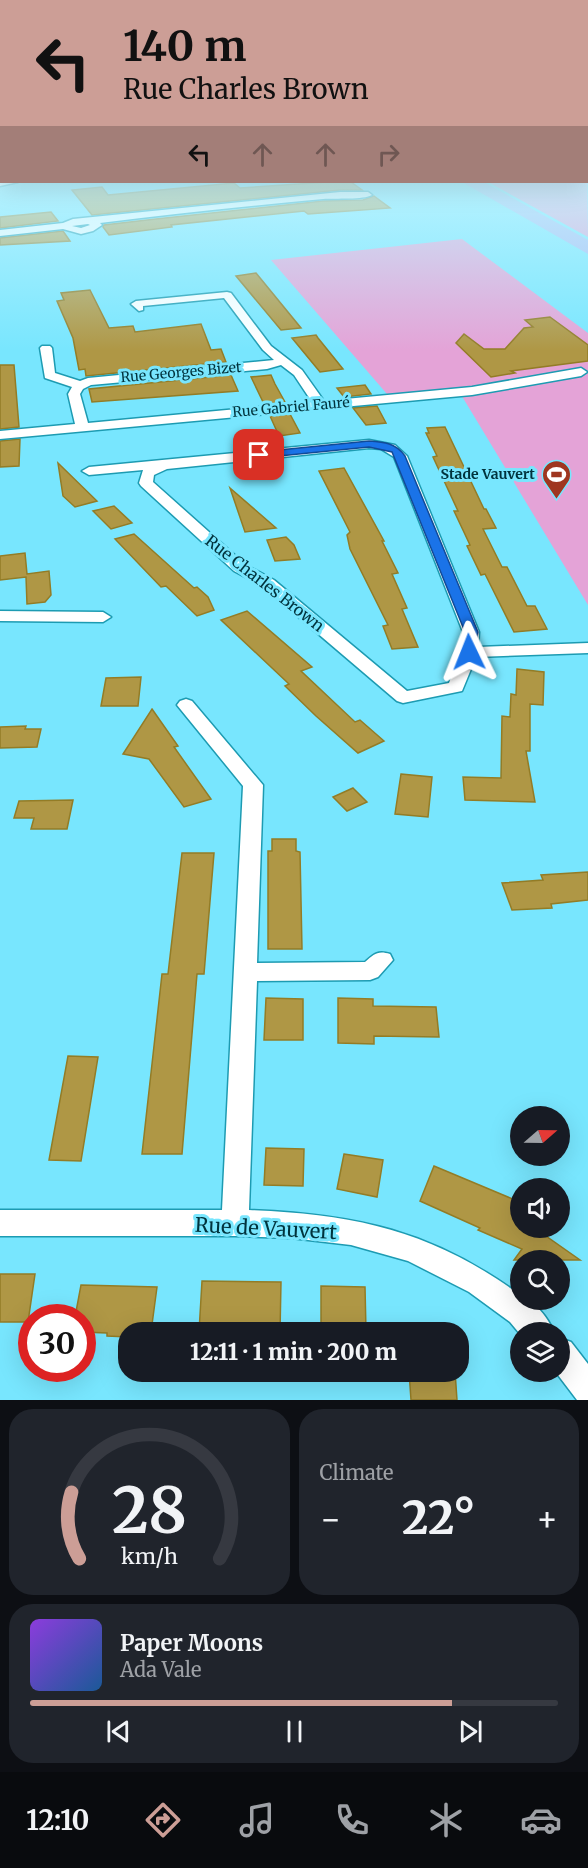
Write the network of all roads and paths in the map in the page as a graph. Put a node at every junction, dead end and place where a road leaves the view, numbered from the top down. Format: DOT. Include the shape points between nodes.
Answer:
graph roads {
  1 [pos="97,220"];
  2 [pos="0,233"];
  3 [pos="139,308"];
  4 [pos="46,348"];
  5 [pos="282,361"];
  6 [pos="580,372"];
  7 [pos="81,386"];
  8 [pos="320,405"];
  9 [pos="82,426"];
  10 [pos="0,435"];
  11 [pos="178,463"];
  12 [pos="89,471"];
  13 [pos="0,616"];
  14 [pos="104,617"];
  15 [pos="588,648"];
  16 [pos="469,652"];
  17 [pos="186,705"];
  18 [pos="382,960"];
  19 [pos="246,972"];
  20 [pos="0,1223"];
  21 [pos="235,1223"];
  22 [pos="530,1322"];
  23 [pos="570,1366"];
  24 [pos="588,1389"];
  1 -- 2 [label="street" via="91,221 97,225 91,229 65,226"];
  3 -- 5 [label="street" via="136,303 227,295 267,348"];
  4 -- 7 [label="street" via="49,375"];
  5 -- 7 [label="street, Rue Georges Bizet" via="102,379"];
  5 -- 8 [label="street" via="298,374"];
  6 -- 8 [label="street, Rue Gabriel Fauré" via="472,391"];
  7 -- 9 [label="street" via="74,394"];
  8 -- 9 [label="street, Rue Gabriel Fauré"];
  9 -- 10 [label="street, Rue Gabriel Fauré"];
  11 -- 12 [label="street, Rue Charles Brown"];
  11 -- 16 [label="street, Rue Charles Brown" via="369,444 395,450 471,632"];
  11 -- 16 [label="street, Rue Charles Brown" via="147,473 146,483 240,568 268,583 403,697 456,687"];
  13 -- 14 [label="street"];
  15 -- 16 [label="street"];
  17 -- 19 [label="street" via="253,785"];
  18 -- 19 [label="street" via="370,971"];
  19 -- 21 [label="street"];
  20 -- 21 [label="street, Rue de Vauvert"];
  21 -- 22 [label="street, Rue de Vauvert" via="351,1232 413,1249 478,1282"];
  23 -- 24 [label="street"];
}
